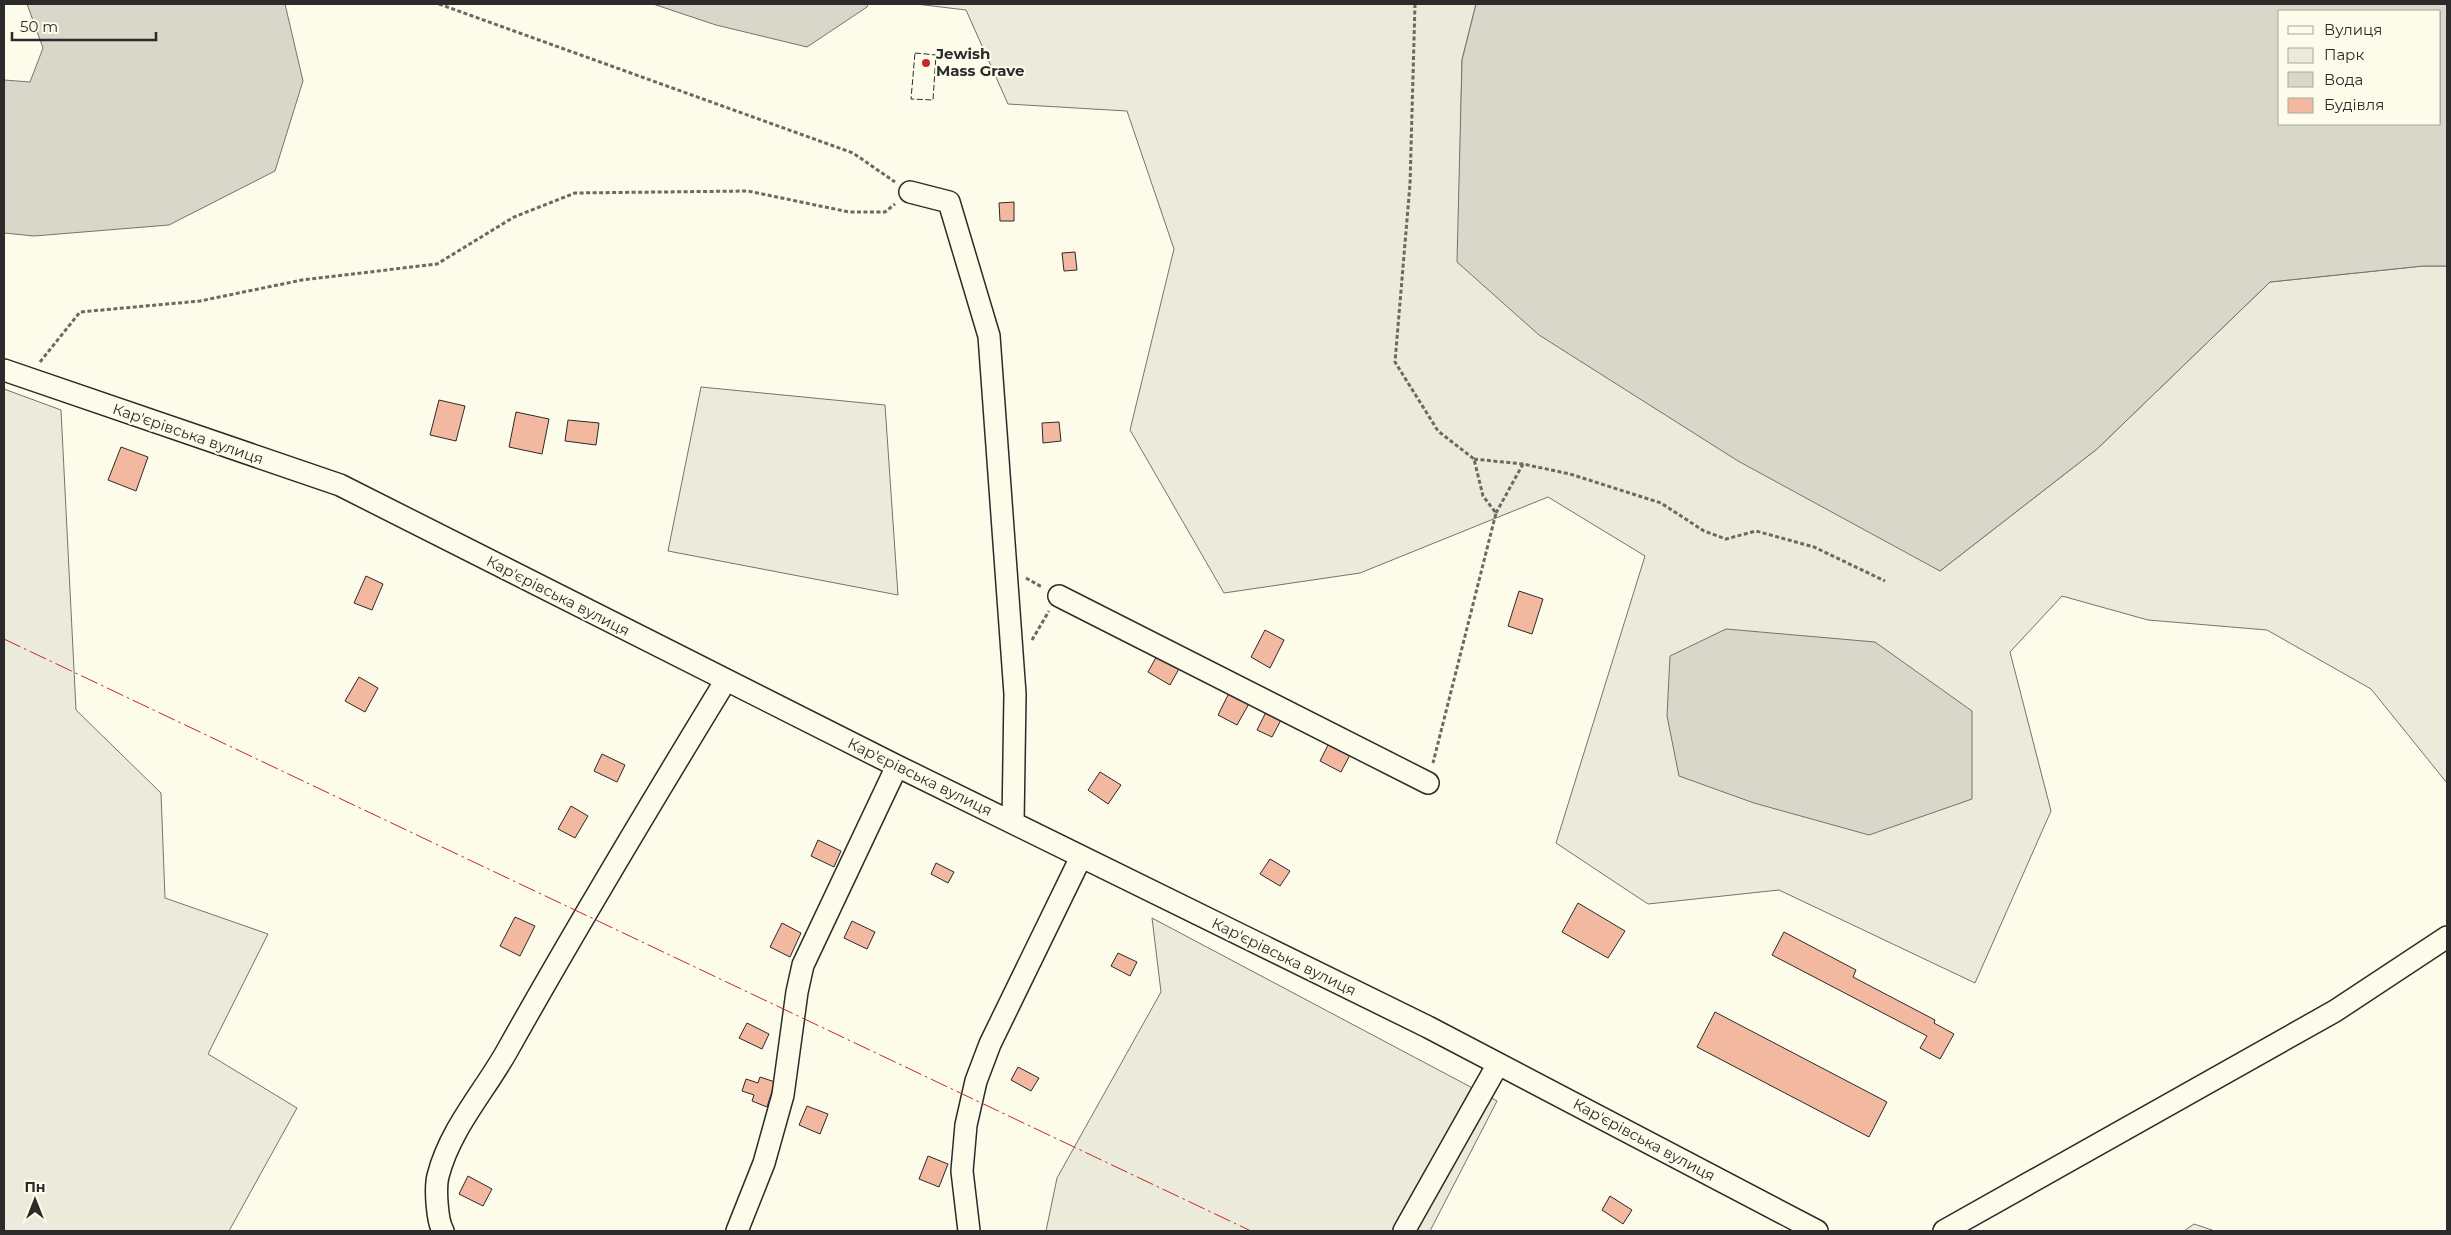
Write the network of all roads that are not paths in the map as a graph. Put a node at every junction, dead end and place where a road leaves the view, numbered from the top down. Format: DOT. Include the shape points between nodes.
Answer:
graph roads {
  1 [pos="910,192"];
  2 [pos="4,370"];
  3 [pos="1059,596"];
  4 [pos="726,680"];
  5 [pos="897,766"];
  6 [pos="1428,783"];
  7 [pos="1013,824"];
  8 [pos="1081,857"];
  9 [pos="2447,937"];
  10 [pos="1498,1064"];
  11 [pos="443,1231"];
  12 [pos="737,1231"];
  13 [pos="969,1231"];
  14 [pos="1404,1231"];
  15 [pos="1817,1231"];
  16 [pos="1944,1231"];
  1 -- 7 [label="street" via="949,202 989,336 1013,670"];
  2 -- 4 [label="street, Кар'єрівська вулиця" via="340,485"];
  3 -- 6 [label="street"];
  4 -- 5 [label="street, Кар'єрівська вулиця"];
  4 -- 11 [label="street" via="452,1139 438,1178 438,1224"];
  5 -- 7 [label="street, Кар'єрівська вулиця"];
  5 -- 12 [label="street" via="803,965 783,1095 764,1163"];
  7 -- 8 [label="street, Кар'єрівська вулиця"];
  8 -- 10 [label="street, Кар'єрівська вулиця"];
  8 -- 13 [label="street" via="990,1044 976,1081 966,1125 962,1171"];
  9 -- 16 [label="street" via="2335,1011"];
  10 -- 14 [label="street"];
  10 -- 15 [label="street, Кар'єрівська вулиця"];
}
